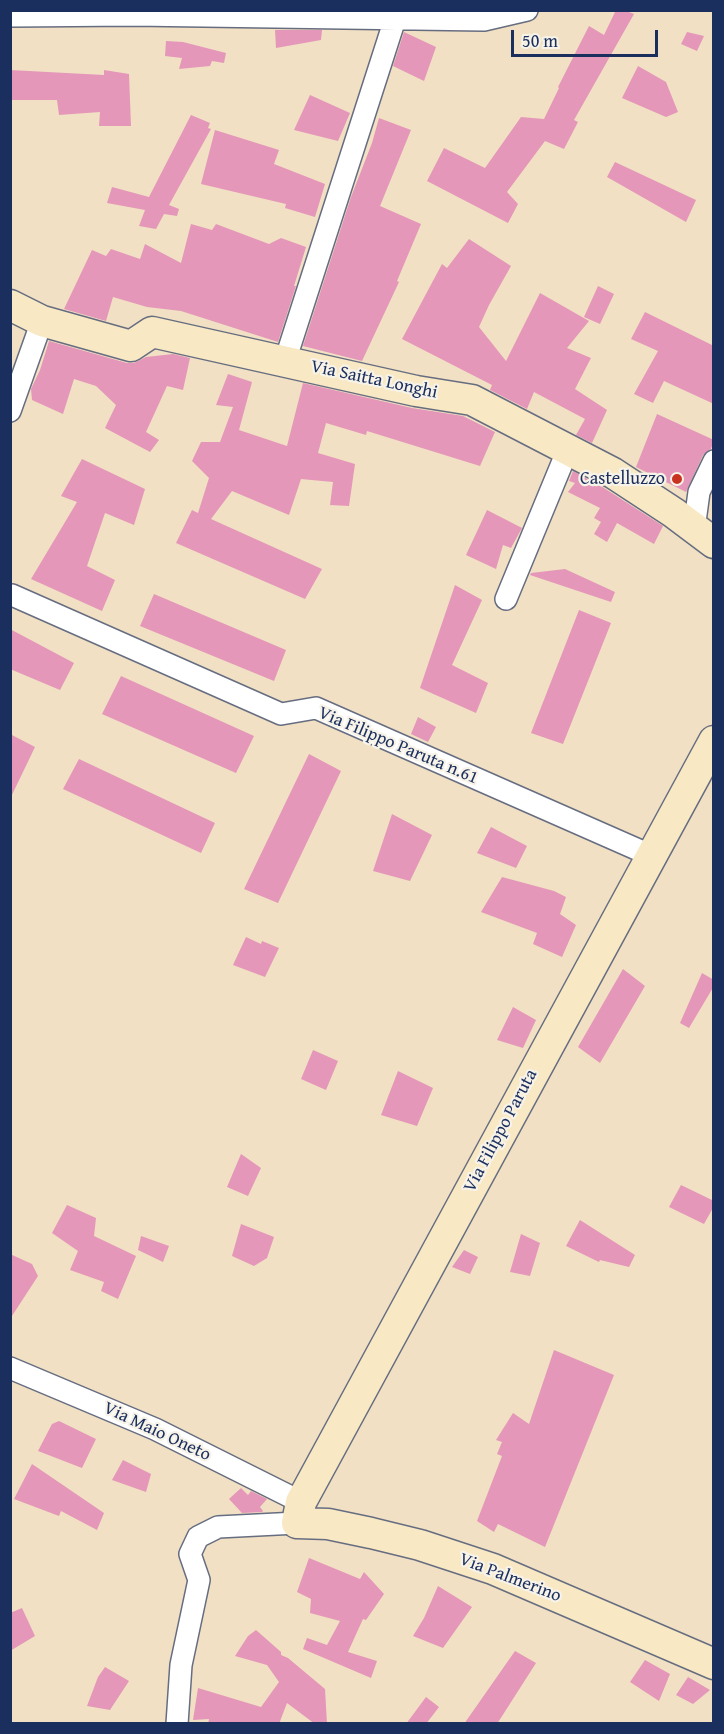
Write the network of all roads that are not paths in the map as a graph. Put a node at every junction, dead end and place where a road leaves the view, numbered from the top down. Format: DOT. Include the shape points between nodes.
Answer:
graph roads {
  1 [pos="527,10"];
  2 [pos="10,15"];
  3 [pos="395,19"];
  4 [pos="10,305"];
  5 [pos="42,321"];
  6 [pos="285,361"];
  7 [pos="10,411"];
  8 [pos="568,449"];
  9 [pos="714,461"];
  10 [pos="704,536"];
  11 [pos="12,595"];
  12 [pos="506,599"];
  13 [pos="714,741"];
  14 [pos="650,855"];
  15 [pos="10,1368"];
  16 [pos="299,1513"];
  17 [pos="714,1664"];
  18 [pos="177,1724"];
  1 -- 3 [label="street" via="484,20"];
  2 -- 3 [label="street"];
  3 -- 6 [label="street"];
  4 -- 5 [label="street, Via Saitta Longhi"];
  5 -- 6 [label="street, Via Saitta Longhi" via="131,346 152,332"];
  5 -- 7 [label="street"];
  6 -- 8 [label="street, Via Saitta Longhi" via="472,400"];
  8 -- 10 [label="street, Via Saitta Longhi" via="613,473"];
  8 -- 12 [label="street"];
  9 -- 10 [label="street" via="699,492"];
  11 -- 14 [label="street, Via Filippo Paruta n.61" via="281,714 316,708"];
  13 -- 14 [label="street, Via Filippo Paruta"];
  14 -- 16 [label="street, Via Filippo Paruta"];
  15 -- 16 [label="street, Via Maio Oneto" via="155,1429"];
  16 -- 17 [label="street, Via Palmerino" via="493,1569"];
  16 -- 18 [label="street" via="218,1527 198,1537 190,1554 199,1580 181,1665"];
}
